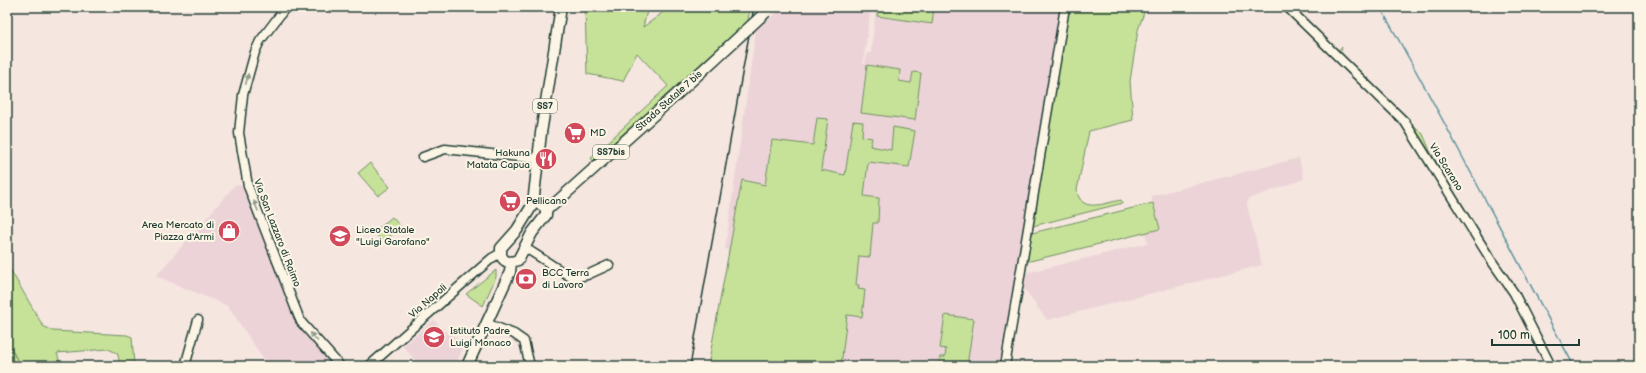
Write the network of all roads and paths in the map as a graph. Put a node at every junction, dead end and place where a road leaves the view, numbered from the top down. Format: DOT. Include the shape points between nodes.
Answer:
graph roads {
  1 [pos="286,7"];
  2 [pos="561,7"];
  3 [pos="1065,7"];
  4 [pos="1287,7"];
  5 [pos="769,10"];
  6 [pos="423,157"];
  7 [pos="538,159"];
  8 [pos="533,204"];
  9 [pos="546,208"];
  10 [pos="524,247"];
  11 [pos="501,253"];
  12 [pos="511,262"];
  13 [pos="609,265"];
  14 [pos="198,320"];
  15 [pos="486,323"];
  16 [pos="185,366"];
  17 [pos="340,366"];
  18 [pos="369,366"];
  19 [pos="467,366"];
  20 [pos="530,366"];
  21 [pos="1005,366"];
  22 [pos="1551,366"];
  17 -- 1 [label="street, Via San Lazzaro di Raimo, one-way" via="301,322 245,177 239,132 243,95 255,52"];
  2 -- 7 [label="main road, SS7"];
  3 -- 21 [label="street"];
  4 -- 22 [label="street, Via Scarano" via="1405,122 1514,293"];
  5 -- 9 [label="main road, Strada Statale 7 bis / SS7bis, bridge" via="552,206"];
  6 -- 7 [label="street" via="445,149"];
  7 -- 8 [label="main road, SS7"];
  8 -- 9 [label="main road"];
  8 -- 11 [label="main road, SS7" via="517,230 501,248"];
  9 -- 10 [label="main road" via="546,215"];
  10 -- 12 [label="main road" via="518,260"];
  10 -- 13 [label="street" via="572,278"];
  11 -- 12 [label="main road" via="502,259"];
  11 -- 18 [label="street, Via Napoli" via="492,258"];
  12 -- 15 [label="main road" via="510,272"];
  14 -- 16 [label="street"];
  15 -- 19 [label="main road"];
  15 -- 20 [label="street" via="520,338 524,342"];
}
